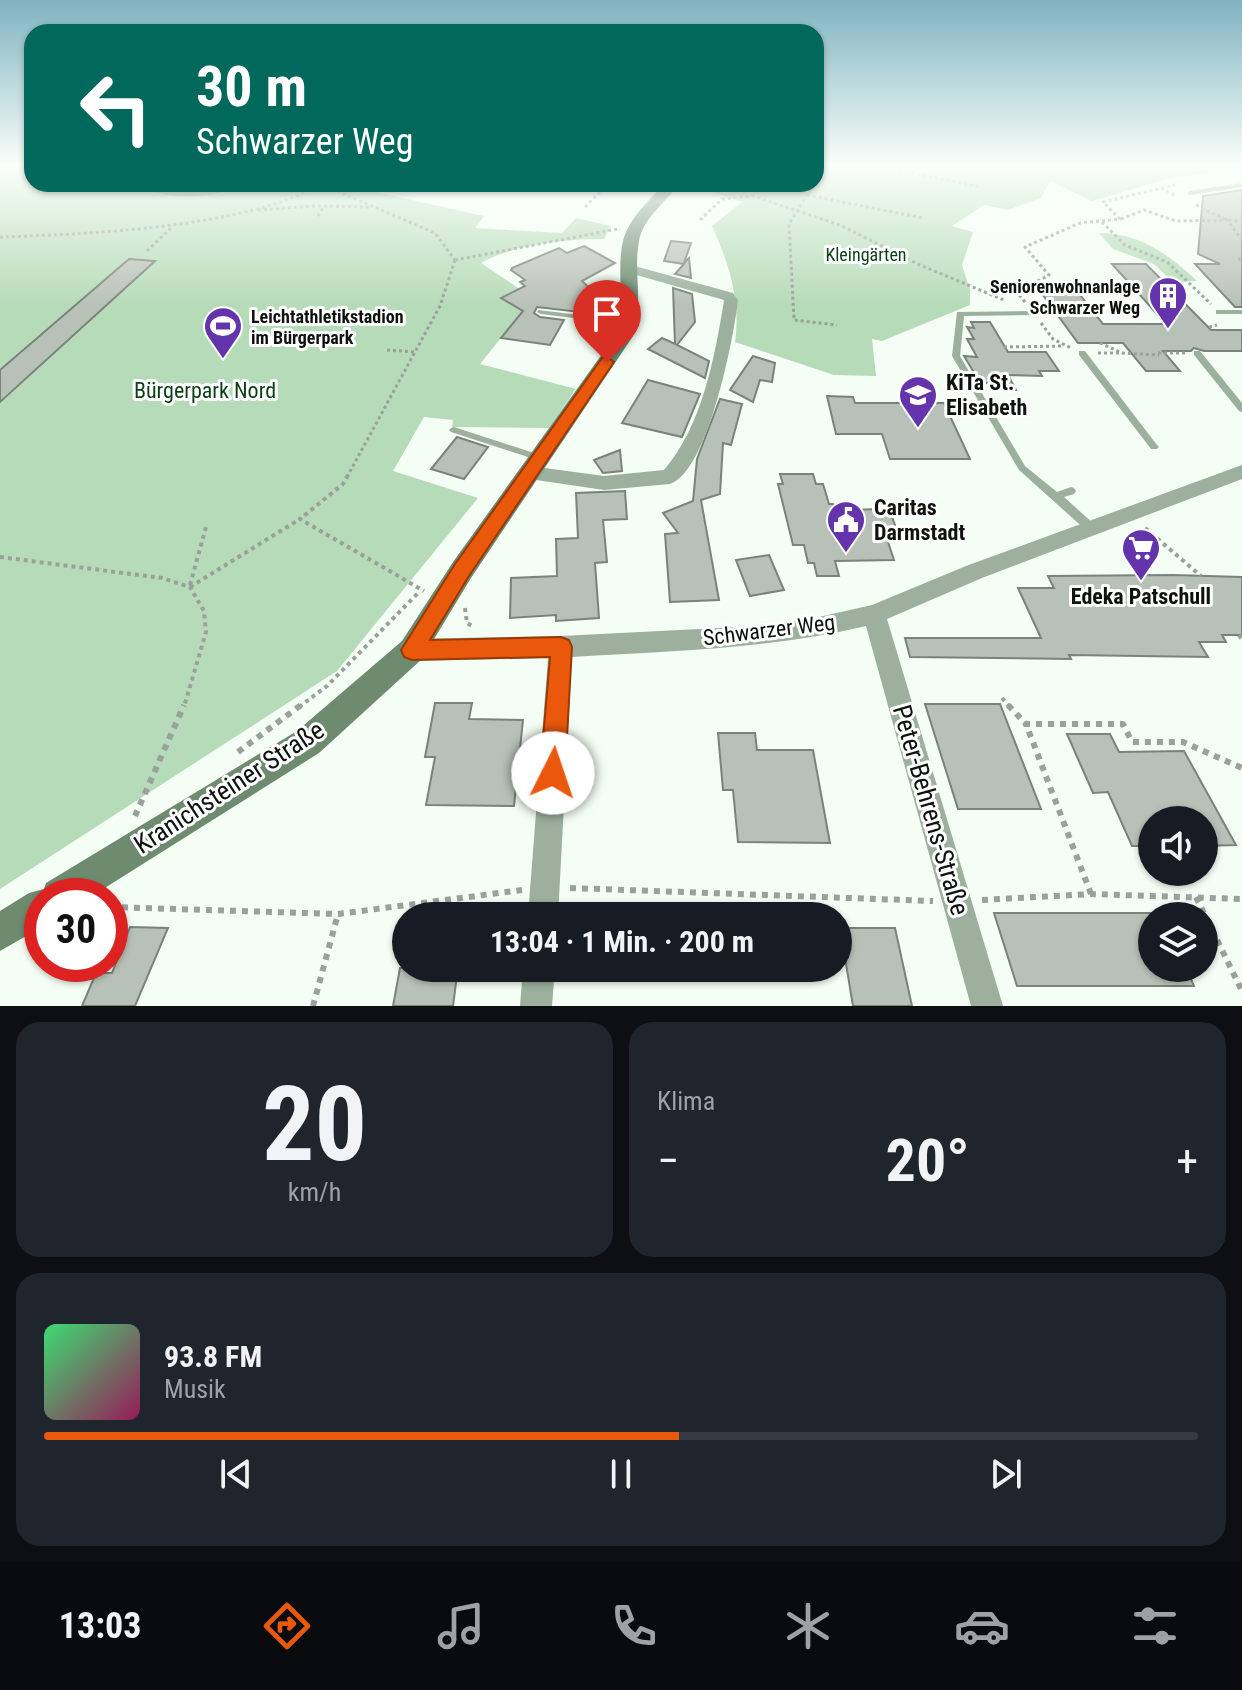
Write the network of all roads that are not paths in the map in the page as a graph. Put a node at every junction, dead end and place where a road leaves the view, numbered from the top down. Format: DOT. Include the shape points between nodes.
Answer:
graph roads {
  1 [pos="649,212"];
  2 [pos="631,269"];
  3 [pos="541,312"];
  4 [pos="1219,312"];
  5 [pos="1242,312"];
  6 [pos="1032,313"];
  7 [pos="630,323"];
  8 [pos="1082,353"];
  9 [pos="1197,353"];
  10 [pos="1242,409"];
  11 [pos="454,430"];
  12 [pos="1154,447"];
  13 [pos="535,465"];
  14 [pos="1242,472"];
  15 [pos="1071,491"];
  16 [pos="1056,496"];
  17 [pos="1091,528"];
  18 [pos="874,614"];
  19 [pos="561,647"];
  20 [pos="412,650"];
  21 [pos="88,878"];
  22 [pos="544,902"];
  23 [pos="24,917"];
  24 [pos="0,932"];
  25 [pos="538,982"];
  26 [pos="536,1006"];
  27 [pos="987,1006"];
  1 -- 2 [label="main road, Kranichsteiner Straße" via="634,231"];
  2 -- 7 [label="main road, Kranichsteiner Straße"];
  2 -- 13 [label="street" via="731,300 728,335 695,438 670,477 604,483"];
  3 -- 7 [label="lane"];
  4 -- 5 [label="lane"];
  6 -- 16 [label="lane" via="960,314 956,356 1022,468"];
  7 -- 13 [label="main road, Kranichsteiner Straße"];
  8 -- 12 [label="lane"];
  9 -- 10 [label="lane"];
  11 -- 13 [label="lane"];
  13 -- 20 [label="main road, Kranichsteiner Straße"];
  14 -- 17 [label="street, Schwarzer Weg"];
  15 -- 16 [label="lane"];
  16 -- 17 [label="lane"];
  17 -- 18 [label="street, Schwarzer Weg"];
  18 -- 19 [label="street, Schwarzer Weg" via="759,636"];
  18 -- 27 [label="street, Peter-Behrens-Straße"];
  19 -- 20 [label="street, Schwarzer Weg"];
  19 -- 22 [label="street"];
  20 -- 21 [label="main road, Kranichsteiner Straße" via="308,742"];
  23 -- 24 [label="main road"];
  25 -- 26 [label="street"];
}
